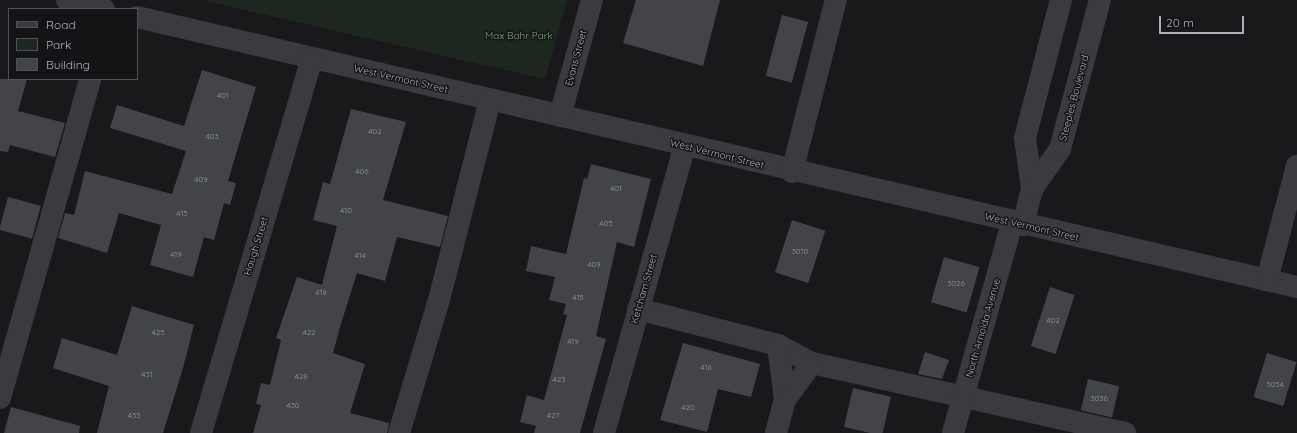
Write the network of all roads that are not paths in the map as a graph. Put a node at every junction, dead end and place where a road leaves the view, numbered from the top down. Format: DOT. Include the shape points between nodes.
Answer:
graph roads {
  1 [pos="67,0"];
  2 [pos="592,0"];
  3 [pos="836,0"];
  4 [pos="1061,0"];
  5 [pos="1100,0"];
  6 [pos="100,8"];
  7 [pos="138,17"];
  8 [pos="312,59"];
  9 [pos="90,80"];
  10 [pos="490,100"];
  11 [pos="560,116"];
  12 [pos="685,145"];
  13 [pos="1297,166"];
  14 [pos="792,172"];
  15 [pos="1032,189"];
  16 [pos="1018,224"];
  17 [pos="1268,280"];
  18 [pos="1297,287"];
  19 [pos="638,310"];
  20 [pos="778,345"];
  21 [pos="812,363"];
  22 [pos="964,396"];
  23 [pos="0,398"];
  24 [pos="785,400"];
  25 [pos="200,433"];
  26 [pos="399,433"];
  27 [pos="604,433"];
  28 [pos="776,433"];
  29 [pos="954,433"];
  30 [pos="1125,433"];
  1 -- 6 [label="street"];
  2 -- 11 [label="street, Evans Street"];
  3 -- 14 [label="street"];
  4 -- 15 [label="street, Steeples Boulevard" via="1025,138"];
  5 -- 15 [label="street, Steeples Boulevard" via="1060,149"];
  7 -- 8 [label="street, West Vermont Street"];
  8 -- 10 [label="street, West Vermont Street"];
  8 -- 25 [label="street, Haugh Street"];
  9 -- 23 [label="street"];
  10 -- 11 [label="street, West Vermont Street"];
  10 -- 26 [label="street" via="439,300"];
  11 -- 12 [label="street, West Vermont Street"];
  12 -- 14 [label="street, West Vermont Street"];
  12 -- 19 [label="street, Ketcham Street"];
  13 -- 17 [label="street"];
  14 -- 16 [label="street, West Vermont Street"];
  15 -- 16 [label="street, Steeples Boulevard"];
  16 -- 17 [label="street, West Vermont Street"];
  16 -- 22 [label="street, North Arnolda Avenue"];
  17 -- 18 [label="street, West Vermont Street"];
  19 -- 20 [label="street"];
  19 -- 27 [label="street, Ketcham Street"];
  20 -- 21 [label="street"];
  20 -- 24 [label="street"];
  21 -- 22 [label="street"];
  21 -- 24 [label="street"];
  22 -- 29 [label="street, North Arnolda Avenue"];
  22 -- 30 [label="street"];
  24 -- 28 [label="street"];
}
